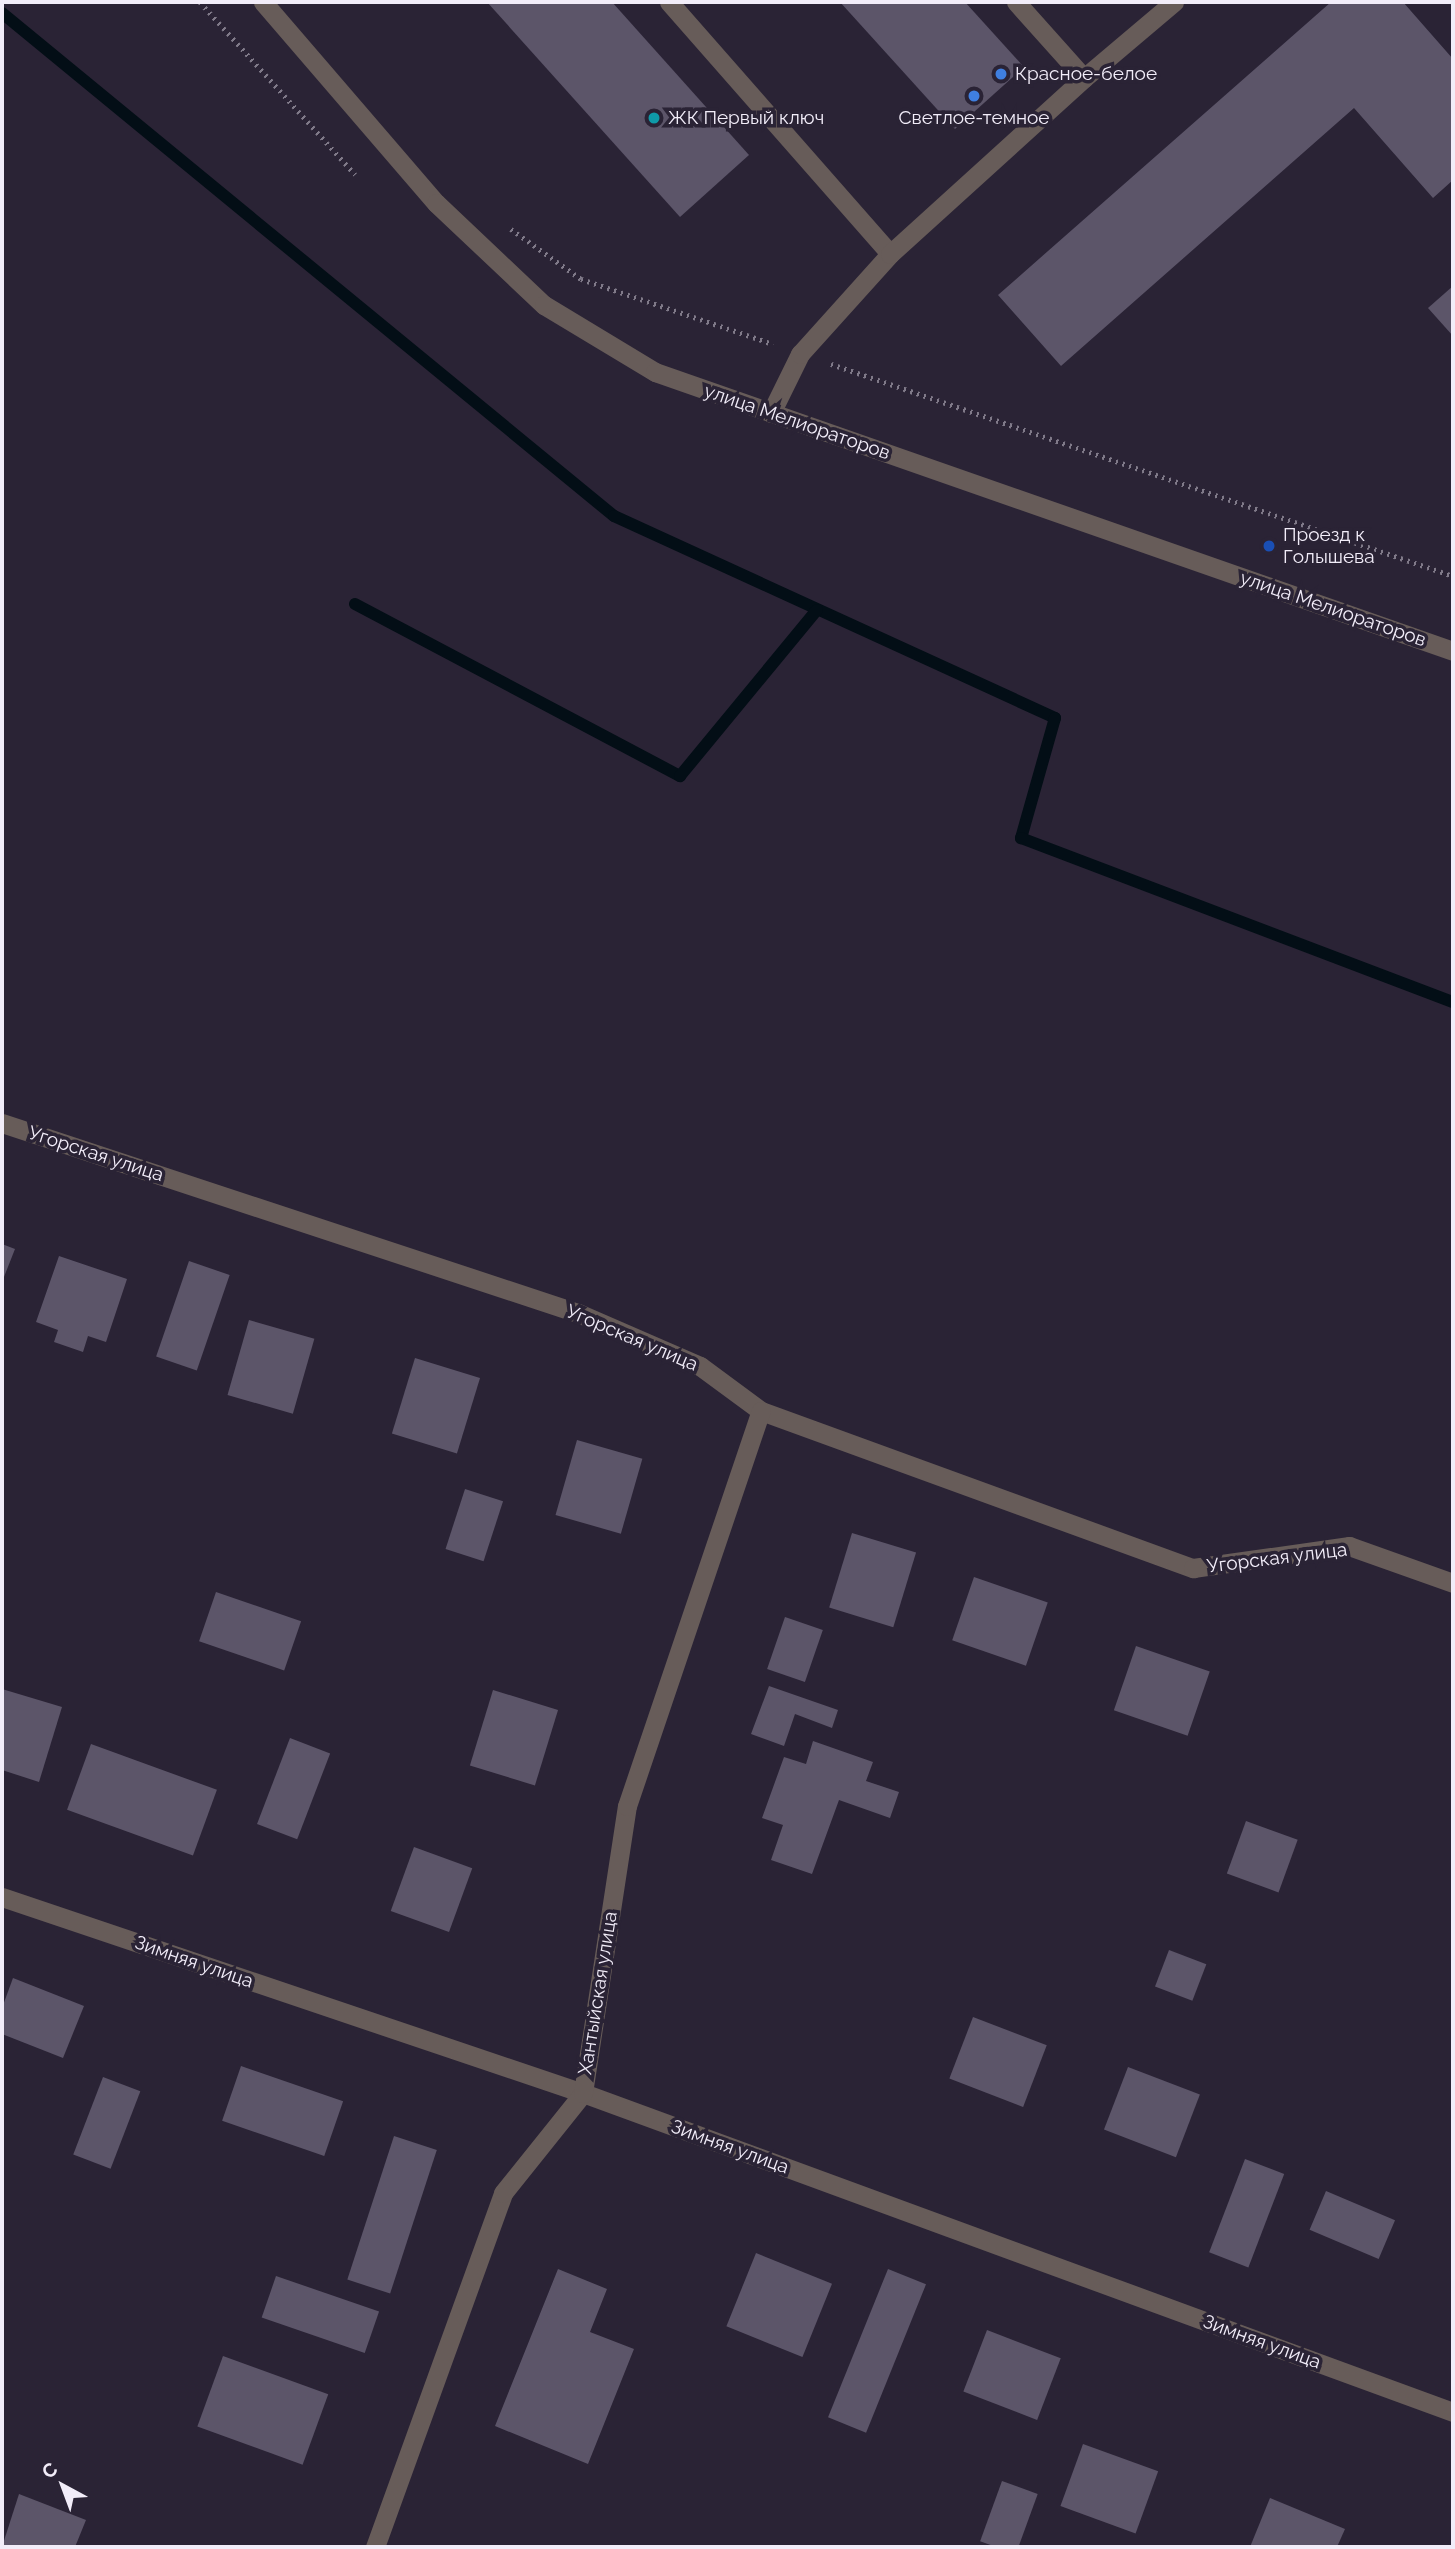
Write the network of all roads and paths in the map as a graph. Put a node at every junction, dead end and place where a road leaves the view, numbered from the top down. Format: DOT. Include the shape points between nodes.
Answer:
graph roads {
  1 [pos="200,2"];
  2 [pos="263,2"];
  3 [pos="669,2"];
  4 [pos="1016,2"];
  5 [pos="1174,2"];
  6 [pos="1084,78"];
  7 [pos="355,174"];
  8 [pos="890,254"];
  9 [pos="772,413"];
  10 [pos="1453,651"];
  11 [pos="2,1123"];
  12 [pos="761,1411"];
  13 [pos="1453,1583"];
  14 [pos="2,1897"];
  15 [pos="583,2093"];
  16 [pos="1453,2412"];
  17 [pos="375,2547"];
  1 -- 7 [label="path"];
  2 -- 9 [label="street, улица Мелиораторов" via="436,204 544,305 655,372"];
  3 -- 8 [label="street"];
  4 -- 6 [label="street"];
  5 -- 6 [label="street"];
  6 -- 8 [label="street"];
  8 -- 9 [label="street" via="800,354"];
  9 -- 10 [label="street, улица Мелиораторов"];
  11 -- 12 [label="street, Угорская улица" via="578,1313 700,1366"];
  12 -- 13 [label="street, Угорская улица" via="1193,1568 1349,1546"];
  12 -- 15 [label="street, Хантыйская улица" via="627,1806"];
  14 -- 15 [label="street, Зимняя улица"];
  15 -- 16 [label="street, Зимняя улица"];
  15 -- 17 [label="street, Хантыйская улица" via="503,2193"];
}
